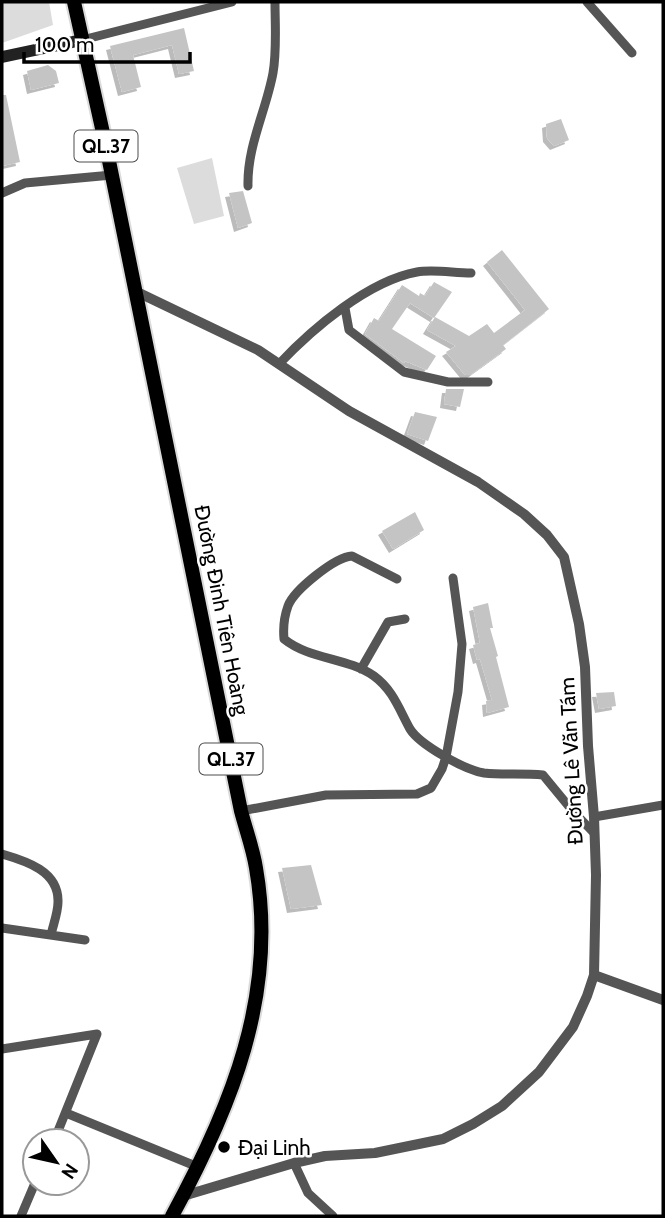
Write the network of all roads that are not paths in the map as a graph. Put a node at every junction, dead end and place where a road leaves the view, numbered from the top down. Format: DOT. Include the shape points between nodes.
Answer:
graph roads {
  1 [pos="75,2"];
  2 [pos="232,2"];
  3 [pos="275,2"];
  4 [pos="587,2"];
  5 [pos="82,40"];
  6 [pos="632,53"];
  7 [pos="2,57"];
  8 [pos="112,175"];
  9 [pos="248,186"];
  10 [pos="2,192"];
  11 [pos="471,273"];
  12 [pos="135,291"];
  13 [pos="345,308"];
  14 [pos="279,364"];
  15 [pos="488,382"];
  16 [pos="453,578"];
  17 [pos="397,579"];
  18 [pos="405,619"];
  19 [pos="362,669"];
  20 [pos="446,757"];
  21 [pos="663,805"];
  22 [pos="241,811"];
  23 [pos="594,817"];
  24 [pos="594,833"];
  25 [pos="2,854"];
  26 [pos="2,928"];
  27 [pos="51,936"];
  28 [pos="85,940"];
  29 [pos="594,975"];
  30 [pos="663,1000"];
  31 [pos="2,1049"];
  32 [pos="65,1114"];
  33 [pos="60,1127"];
  34 [pos="294,1163"];
  35 [pos="198,1167"];
  36 [pos="183,1196"];
  37 [pos="29,1197"];
  38 [pos="319,1205"];
  39 [pos="21,1216"];
  40 [pos="172,1216"];
  41 [pos="325,1216"];
  42 [pos="333,1216"];
  1 -- 5 [label="main road, Đường Đinh Tiên Hoàng / QL.37"];
  2 -- 5 [label="street"];
  3 -- 9 [label="street" via="273,72 251,151"];
  4 -- 6 [label="street"];
  5 -- 7 [label="main road"];
  5 -- 8 [label="main road, Đường Đinh Tiên Hoàng / QL.37"];
  8 -- 10 [label="street" via="24,183"];
  8 -- 12 [label="main road, Đường Đinh Tiên Hoàng / QL.37"];
  11 -- 13 [label="street" via="417,272 388,282"];
  12 -- 14 [label="street, Đường Lê Văn Tám"];
  12 -- 22 [label="main road, Đường Đinh Tiên Hoàng / QL.37"];
  13 -- 14 [label="street" via="325,319"];
  13 -- 15 [label="street" via="349,330 404,372 449,382"];
  14 -- 23 [label="street, Đường Lê Văn Tám" via="349,411 478,482 524,514 564,557 585,667"];
  16 -- 20 [label="street" via="462,644"];
  17 -- 19 [label="street" via="348,556 335,561 288,604 284,639 297,649"];
  18 -- 19 [label="street" via="388,622"];
  19 -- 20 [label="street" via="395,697 412,732"];
  20 -- 22 [label="street" via="438,778 422,793 326,795"];
  20 -- 24 [label="street" via="484,773 544,775"];
  21 -- 23 [label="street"];
  22 -- 35 [label="main road, Đường Đinh Tiên Hoàng / QL.37" via="256,867 260,977 234,1085"];
  23 -- 24 [label="street, Đường Lê Văn Tám"];
  24 -- 29 [label="street, Đường Lê Văn Tám"];
  25 -- 27 [label="street" via="35,866 55,883 58,900"];
  26 -- 27 [label="street"];
  27 -- 28 [label="street"];
  29 -- 30 [label="street"];
  29 -- 34 [label="street, Đường Lê Văn Tám" via="573,1027 539,1072 483,1118 443,1139"];
  31 -- 32 [label="street" via="97,1034"];
  32 -- 33 [label="street"];
  32 -- 35 [label="street"];
  34 -- 36 [label="street, Đường Lê Văn Tám"];
  34 -- 38 [label="street"];
  35 -- 36 [label="main road, Đường Đinh Tiên Hoàng / QL.37"];
  36 -- 40 [label="main road, Đường Đinh Tiên Hoàng / QL.37"];
  37 -- 39 [label="street"];
  38 -- 41 [label="street"];
  38 -- 42 [label="street"];
}
